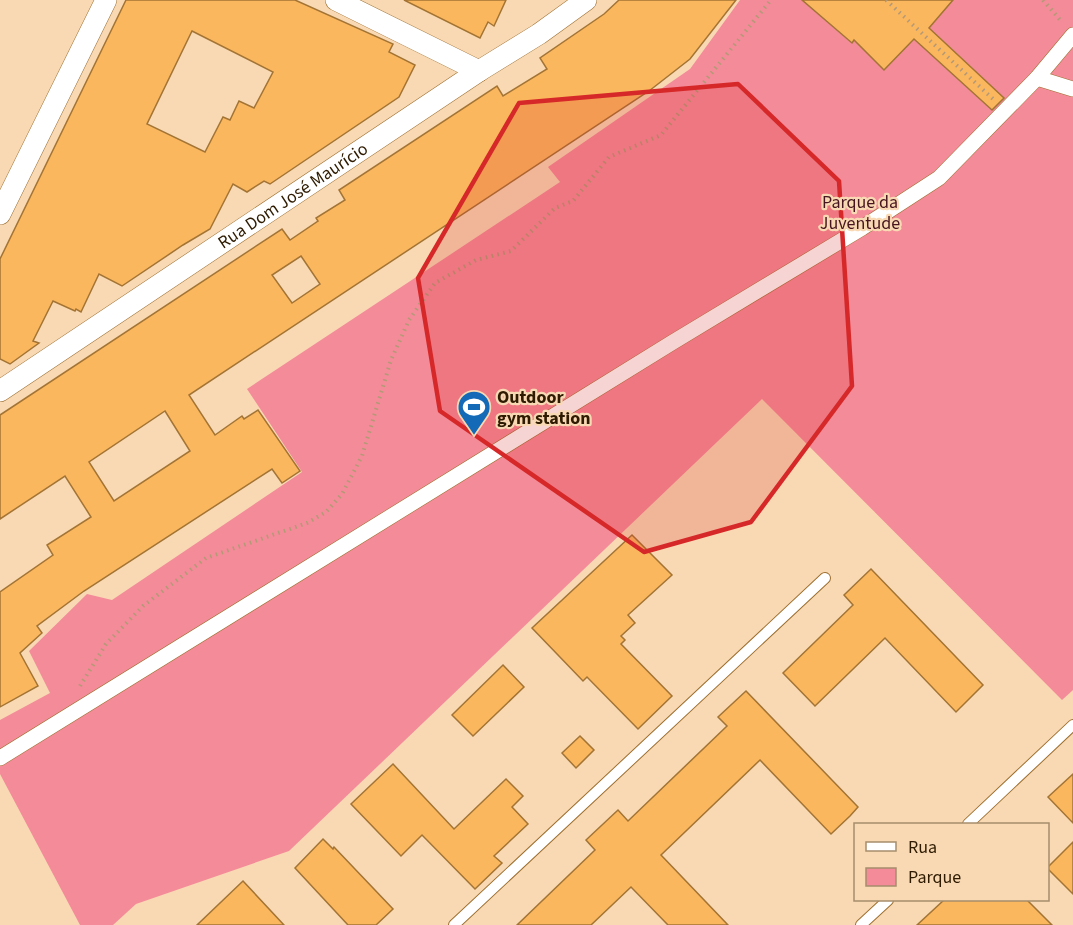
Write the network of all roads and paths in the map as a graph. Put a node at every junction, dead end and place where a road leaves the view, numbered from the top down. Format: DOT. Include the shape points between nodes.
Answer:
graph roads {
  1 [pos="106,0"];
  2 [pos="336,0"];
  3 [pos="586,0"];
  4 [pos="771,0"];
  5 [pos="886,0"];
  6 [pos="1043,0"];
  7 [pos="363,6"];
  8 [pos="1073,35"];
  9 [pos="479,71"];
  10 [pos="1037,78"];
  11 [pos="1073,89"];
  12 [pos="1005,110"];
  13 [pos="0,214"];
  14 [pos="0,392"];
  15 [pos="825,578"];
  16 [pos="71,715"];
  17 [pos="1073,725"];
  18 [pos="0,758"];
  19 [pos="970,823"];
  20 [pos="887,901"];
  21 [pos="454,925"];
  22 [pos="861,925"];
  1 -- 13 [label="street"];
  2 -- 7 [label="street"];
  3 -- 9 [label="street, Rua Dom José Maurício"];
  4 -- 16 [label="path" via="661,135 609,157 573,201 555,208 511,251 476,260 435,283 409,320 391,360 362,456 342,494 326,512 307,523 206,558 142,606 106,644 74,695"];
  5 -- 12 [label="path"];
  6 -- 8 [label="path"];
  7 -- 9 [label="street"];
  8 -- 10 [label="street"];
  9 -- 14 [label="street, Rua Dom José Maurício"];
  10 -- 11 [label="street"];
  10 -- 12 [label="street"];
  12 -- 16 [label="street" via="939,178 862,228"];
  15 -- 21 [label="lane"];
  16 -- 18 [label="street"];
  17 -- 19 [label="lane"];
  20 -- 22 [label="lane"];
}
